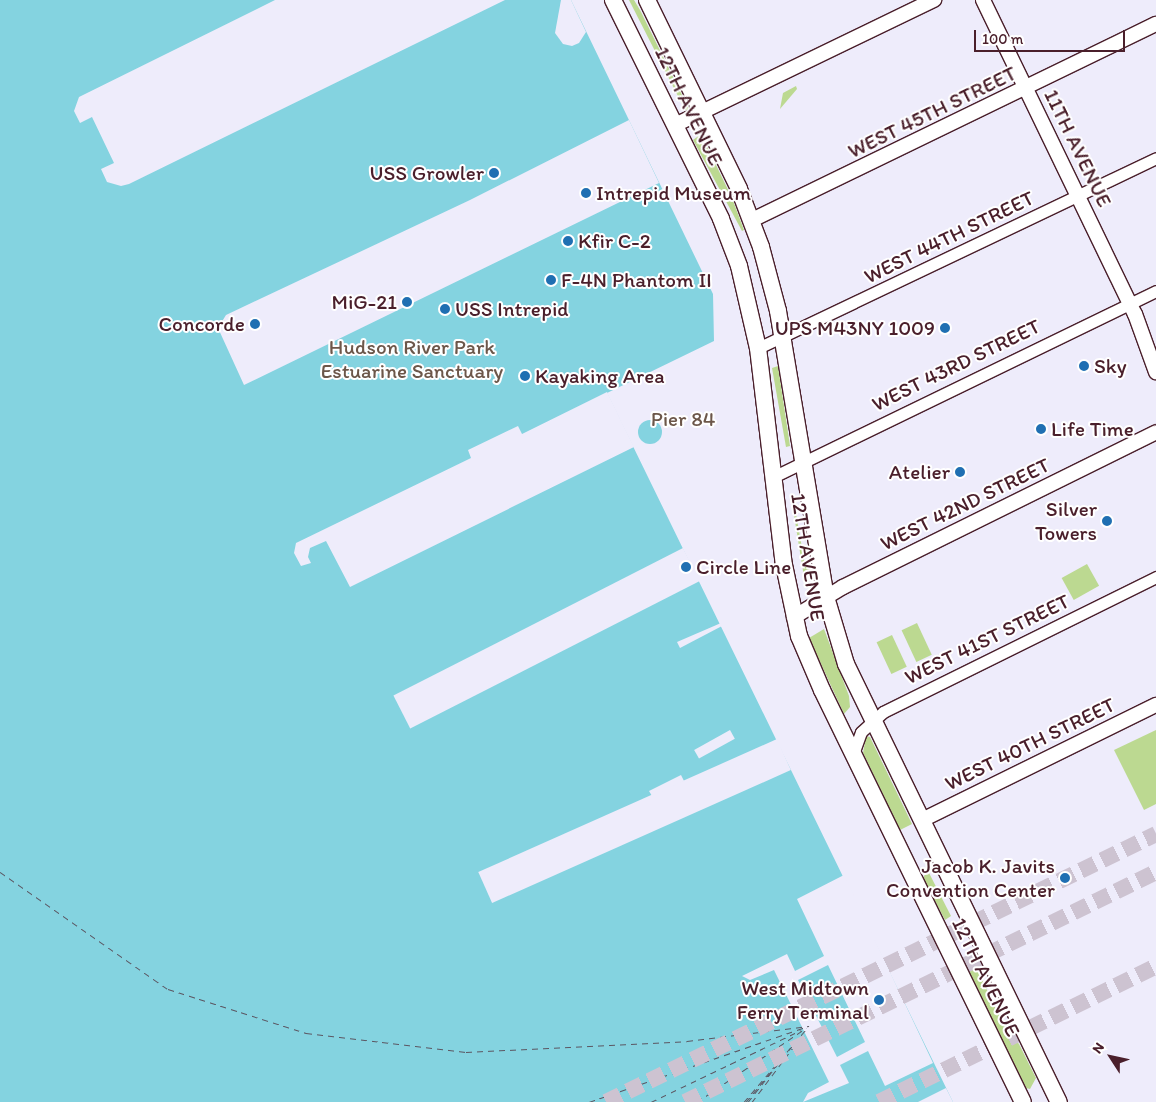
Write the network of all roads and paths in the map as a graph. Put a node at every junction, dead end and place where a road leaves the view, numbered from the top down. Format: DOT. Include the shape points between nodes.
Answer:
graph roads {
  1 [pos="613,0"];
  2 [pos="934,0"];
  3 [pos="983,0"];
  4 [pos="651,1"];
  5 [pos="1156,24"];
  6 [pos="1026,88"];
  7 [pos="702,112"];
  8 [pos="675,125"];
  9 [pos="1156,158"];
  10 [pos="1079,196"];
  11 [pos="752,220"];
  12 [pos="1156,291"];
  13 [pos="1132,308"];
  14 [pos="783,339"];
  15 [pos="1156,344"];
  16 [pos="758,348"];
  17 [pos="1156,372"];
  18 [pos="1156,432"];
  19 [pos="804,461"];
  20 [pos="773,477"];
  21 [pos="1156,577"];
  22 [pos="826,596"];
  23 [pos="794,617"];
  24 [pos="1156,705"];
  25 [pos="872,720"];
  26 [pos="853,754"];
  27 [pos="922,820"];
  28 [pos="1023,1102"];
  29 [pos="1059,1102"];
  1 -- 8 [label="highway, 12TH AVENUE"];
  2 -- 7 [label="main road"];
  3 -- 6 [label="main road, 11TH AVENUE"];
  4 -- 7 [label="highway, 12TH AVENUE"];
  5 -- 6 [label="main road, WEST 45TH STREET"];
  6 -- 10 [label="main road, 11TH AVENUE"];
  6 -- 11 [label="main road, WEST 45TH STREET"];
  7 -- 8 [label="main road"];
  7 -- 11 [label="highway, 12TH AVENUE"];
  8 -- 16 [label="highway, 12TH AVENUE" via="731,243"];
  9 -- 10 [label="street, WEST 44TH STREET"];
  10 -- 13 [label="main road, 11TH AVENUE"];
  10 -- 14 [label="street, WEST 44TH STREET"];
  11 -- 14 [label="highway, 12TH AVENUE" via="770,278"];
  12 -- 13 [label="street, WEST 43RD STREET"];
  13 -- 15 [label="main road, 11TH AVENUE"];
  13 -- 17 [label="main road, 11TH AVENUE"];
  13 -- 19 [label="street, WEST 43RD STREET"];
  14 -- 16 [label="street, WEST 44TH STREET"];
  14 -- 19 [label="highway, 12TH AVENUE"];
  16 -- 20 [label="highway, 12TH AVENUE"];
  18 -- 22 [label="main road, WEST 42ND STREET"];
  19 -- 20 [label="street, WEST 43RD STREET"];
  19 -- 22 [label="highway, 12TH AVENUE"];
  20 -- 23 [label="highway, 12TH AVENUE"];
  21 -- 25 [label="street, WEST 41ST STREET" via="888,708"];
  22 -- 23 [label="main road, WEST 42ND STREET"];
  22 -- 25 [label="highway, 12TH AVENUE" via="846,664"];
  23 -- 26 [label="highway, 12TH AVENUE" via="815,675"];
  24 -- 27 [label="main road, WEST 40TH STREET"];
  25 -- 26 [label="street, WEST 41ST STREET" via="861,732"];
  25 -- 27 [label="highway, 12TH AVENUE"];
  26 -- 28 [label="highway, 12TH AVENUE"];
  27 -- 29 [label="highway, 12TH AVENUE"];
}
